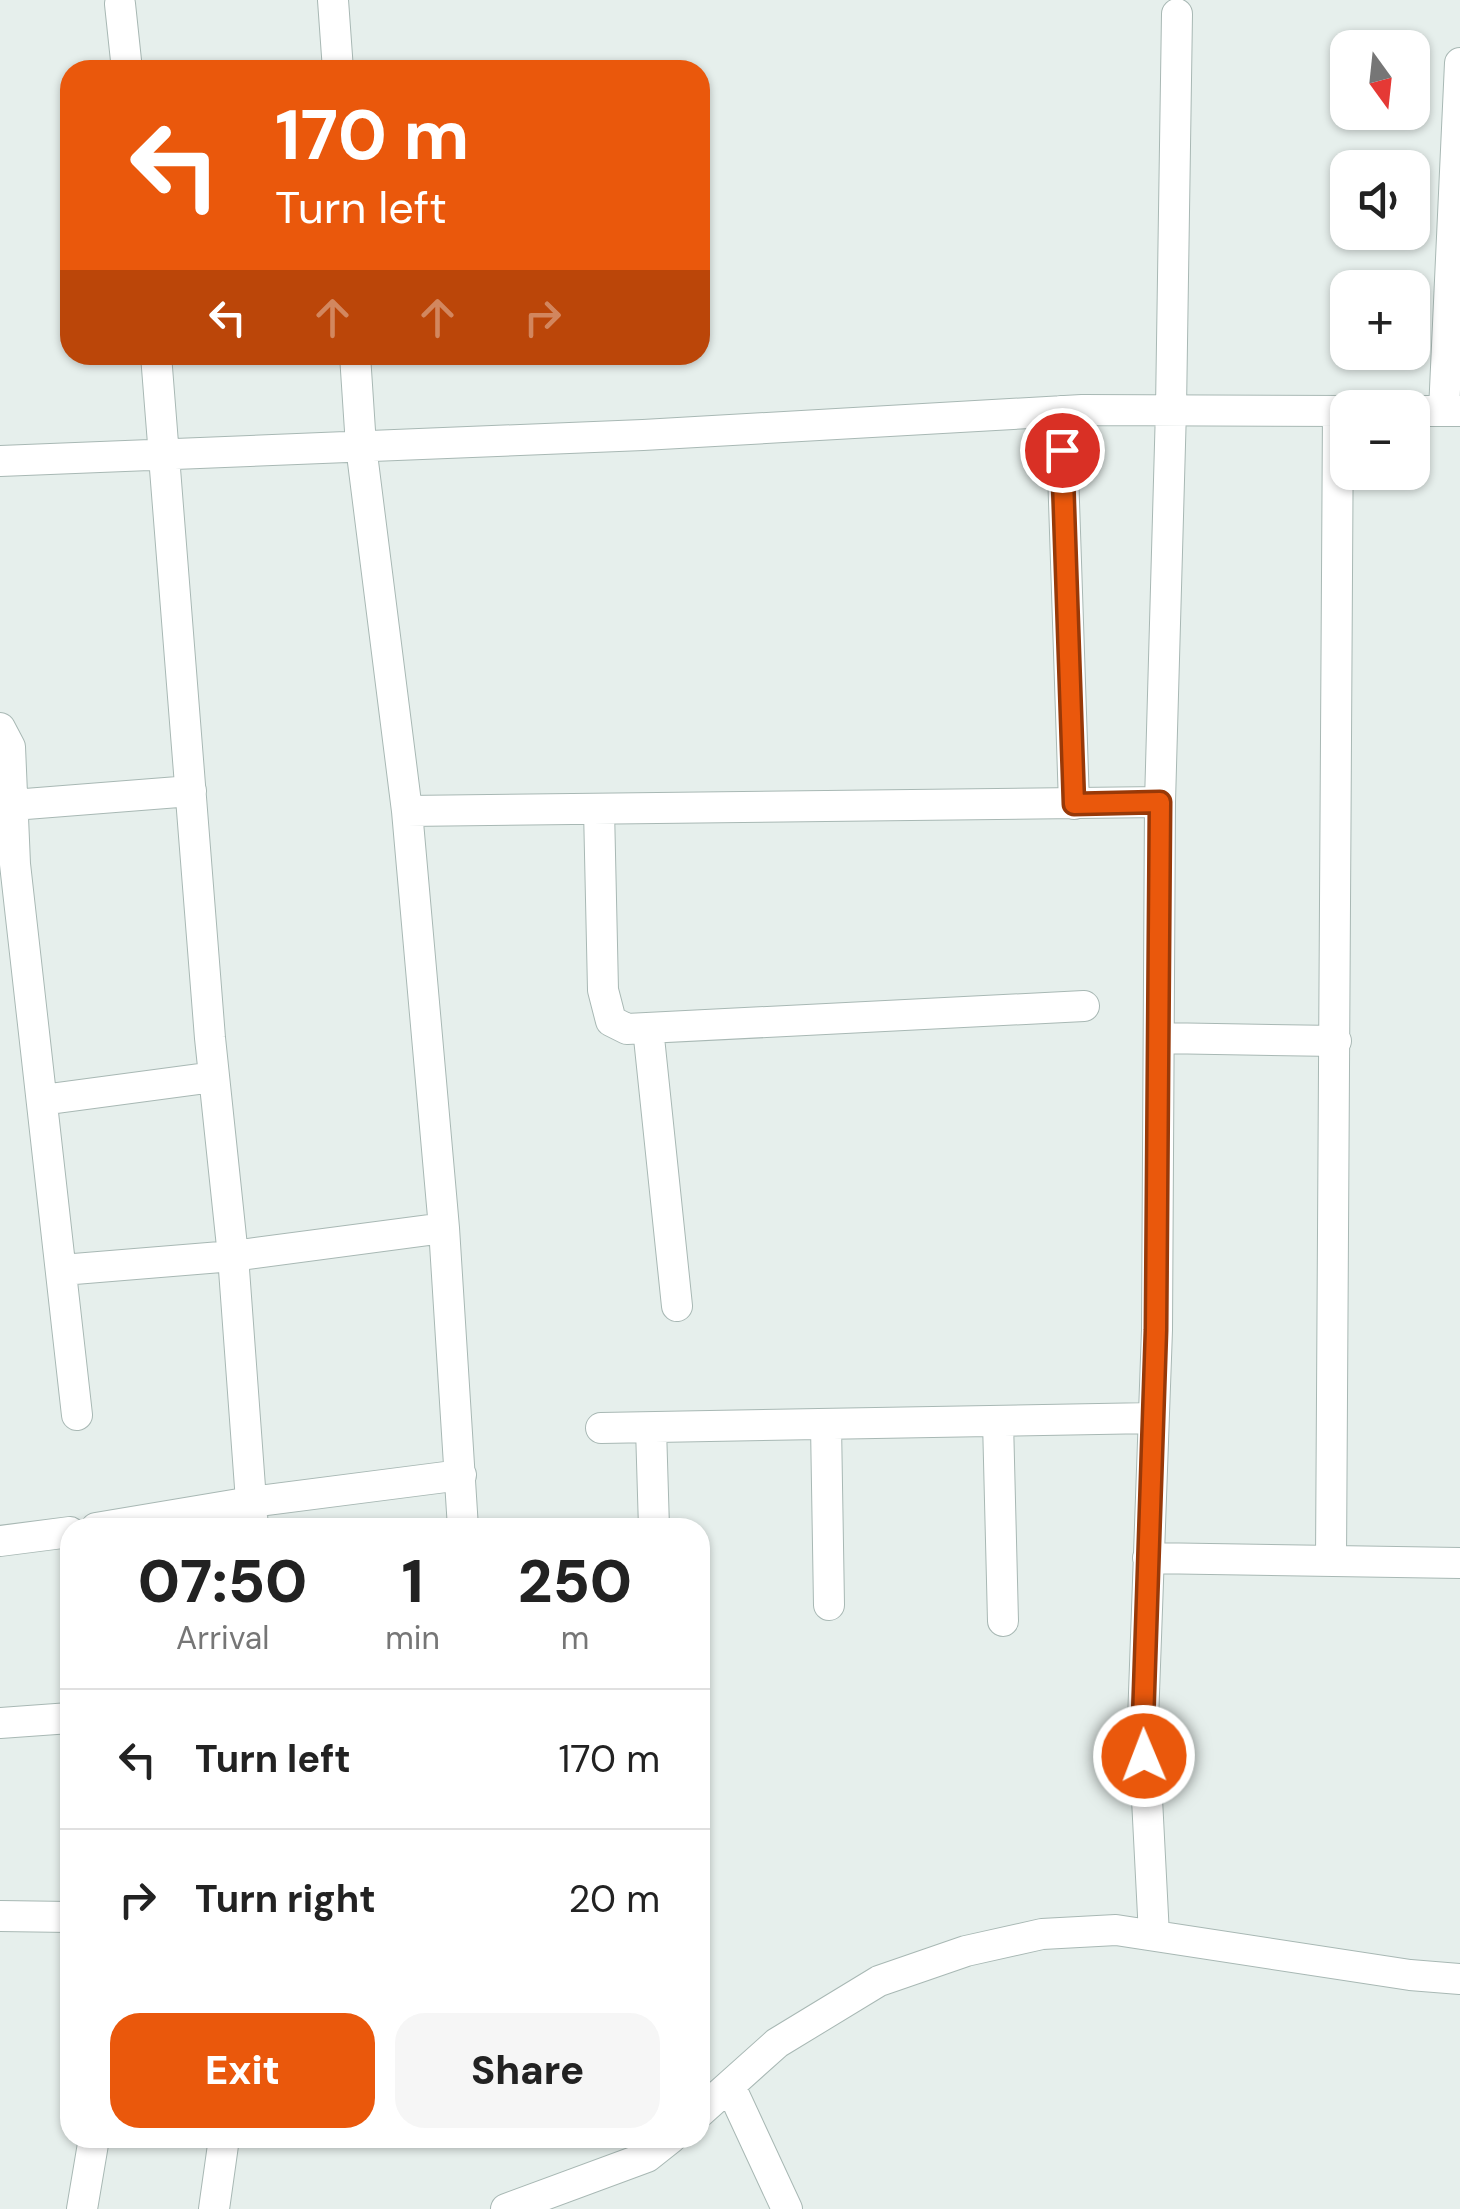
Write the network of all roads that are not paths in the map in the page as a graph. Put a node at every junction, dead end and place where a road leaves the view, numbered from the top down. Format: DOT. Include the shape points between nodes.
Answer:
graph roads {
  1 [pos="333,0"];
  2 [pos="120,4"];
  3 [pos="1177,14"];
  4 [pos="126,60"];
  5 [pos="337,60"];
  6 [pos="1460,62"];
  7 [pos="1458,164"];
  8 [pos="157,365"];
  9 [pos="356,365"];
  10 [pos="1172,409"];
  11 [pos="1060,411"];
  12 [pos="1330,411"];
  13 [pos="1452,411"];
  14 [pos="361,446"];
  15 [pos="166,455"];
  16 [pos="0,462"];
  17 [pos="1342,490"];
  18 [pos="0,728"];
  19 [pos="191,791"];
  20 [pos="1160,802"];
  21 [pos="1074,804"];
  22 [pos="13,805"];
  23 [pos="599,809"];
  24 [pos="407,811"];
  25 [pos="1084,1006"];
  26 [pos="648,1028"];
  27 [pos="1158,1038"];
  28 [pos="1336,1041"];
  29 [pos="214,1077"];
  30 [pos="42,1100"];
  31 [pos="444,1228"];
  32 [pos="233,1256"];
  33 [pos="62,1270"];
  34 [pos="677,1306"];
  35 [pos="77,1415"];
  36 [pos="1153,1418"];
  37 [pos="998,1421"];
  38 [pos="826,1425"];
  39 [pos="602,1428"];
  40 [pos="651,1428"];
  41 [pos="461,1475"];
  42 [pos="252,1515"];
  43 [pos="216,1518"];
  44 [pos="463,1518"];
  45 [pos="654,1518"];
  46 [pos="60,1533"];
  47 [pos="0,1540"];
  48 [pos="1148,1558"];
  49 [pos="1331,1561"];
  50 [pos="1460,1563"];
  51 [pos="829,1604"];
  52 [pos="1003,1621"];
  53 [pos="60,1719"];
  54 [pos="0,1723"];
  55 [pos="0,1916"];
  56 [pos="60,1918"];
  57 [pos="1154,1935"];
  58 [pos="1460,1979"];
  59 [pos="730,2086"];
  60 [pos="710,2103"];
  61 [pos="92,2148"];
  62 [pos="223,2148"];
  63 [pos="658,2148"];
  64 [pos="82,2209"];
  65 [pos="214,2209"];
  66 [pos="506,2209"];
  67 [pos="787,2209"];
  1 -- 5 [label="street"];
  2 -- 4 [label="street"];
  3 -- 10 [label="street"];
  6 -- 7 [label="street"];
  7 -- 13 [label="street"];
  8 -- 15 [label="street"];
  9 -- 14 [label="street"];
  10 -- 11 [label="street"];
  10 -- 12 [label="street"];
  10 -- 20 [label="street"];
  11 -- 14 [label="street"];
  11 -- 21 [label="street"];
  14 -- 15 [label="street"];
  14 -- 24 [label="street"];
  15 -- 16 [label="street"];
  15 -- 19 [label="street"];
  17 -- 28 [label="street"];
  18 -- 22 [label="street" via="10,747"];
  19 -- 22 [label="street"];
  19 -- 29 [label="street"];
  20 -- 21 [label="street"];
  20 -- 27 [label="street"];
  21 -- 23 [label="street"];
  22 -- 30 [label="street"];
  23 -- 24 [label="street"];
  23 -- 26 [label="street" via="606,1008 611,1022"];
  24 -- 31 [label="street"];
  25 -- 26 [label="street"];
  26 -- 34 [label="street"];
  27 -- 28 [label="street"];
  27 -- 36 [label="street"];
  28 -- 49 [label="street"];
  29 -- 30 [label="street"];
  29 -- 32 [label="street"];
  30 -- 33 [label="street"];
  31 -- 32 [label="street"];
  31 -- 41 [label="street"];
  32 -- 33 [label="street"];
  32 -- 42 [label="street"];
  33 -- 35 [label="street"];
  36 -- 37 [label="street"];
  36 -- 48 [label="street"];
  37 -- 38 [label="street"];
  37 -- 52 [label="street"];
  38 -- 40 [label="street"];
  38 -- 51 [label="street"];
  39 -- 40 [label="street"];
  40 -- 45 [label="street"];
  41 -- 42 [label="street"];
  41 -- 44 [label="street"];
  42 -- 43 [label="street"];
  46 -- 47 [label="street"];
  48 -- 49 [label="street"];
  48 -- 57 [label="street" via="1143,1721"];
  49 -- 50 [label="street"];
  53 -- 54 [label="street"];
  55 -- 56 [label="street"];
  57 -- 58 [label="street"];
  57 -- 59 [label="street" via="1042,1934 880,1981 778,2043"];
  59 -- 60 [label="street"];
  59 -- 67 [label="street"];
  61 -- 64 [label="street"];
  62 -- 65 [label="street"];
  63 -- 66 [label="street"];
}
